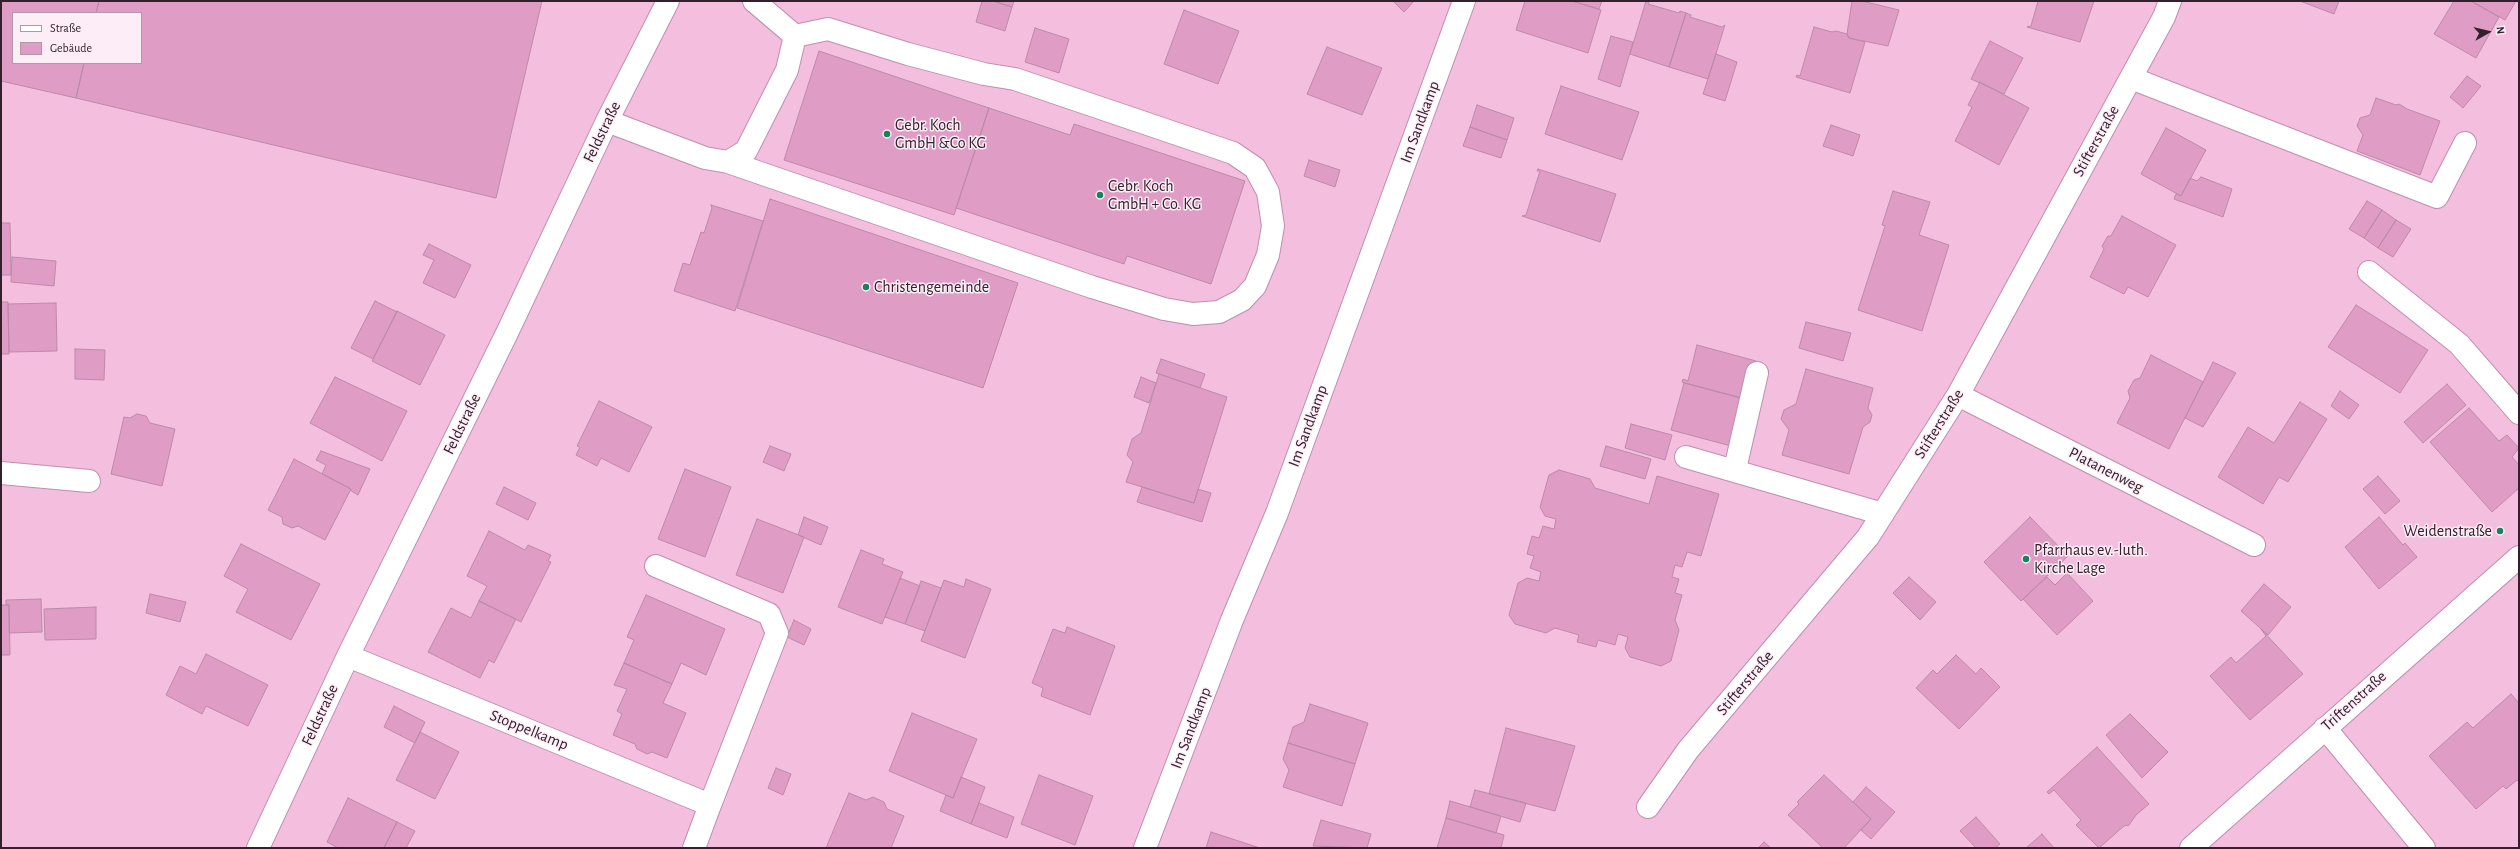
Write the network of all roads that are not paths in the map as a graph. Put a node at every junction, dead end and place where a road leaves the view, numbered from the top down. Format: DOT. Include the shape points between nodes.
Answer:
graph roads {
  1 [pos="668,1"];
  2 [pos="754,1"];
  3 [pos="1464,1"];
  4 [pos="2170,1"];
  5 [pos="795,36"];
  6 [pos="2131,78"];
  7 [pos="607,121"];
  8 [pos="2465,143"];
  9 [pos="728,162"];
  10 [pos="2370,272"];
  11 [pos="1757,373"];
  12 [pos="1958,396"];
  13 [pos="2519,412"];
  14 [pos="1686,457"];
  15 [pos="1735,469"];
  16 [pos="1,473"];
  17 [pos="89,481"];
  18 [pos="1883,514"];
  19 [pos="2254,545"];
  20 [pos="2519,557"];
  21 [pos="656,566"];
  22 [pos="348,656"];
  23 [pos="2325,728"];
  24 [pos="710,805"];
  25 [pos="1648,807"];
  26 [pos="258,848"];
  27 [pos="694,848"];
  28 [pos="1145,848"];
  29 [pos="2191,848"];
  30 [pos="2424,848"];
  1 -- 7 [label="street, Feldstraße"];
  2 -- 5 [label="street"];
  3 -- 28 [label="street, Im Sandkamp" via="1277,513 1232,620"];
  4 -- 6 [label="street, Stifterstraße"];
  5 -- 9 [label="street" via="787,70 746,151"];
  5 -- 9 [label="street" via="828,29 908,54 984,74 1015,79 1233,154 1255,168 1268,192 1273,226 1268,255 1256,286 1242,300 1219,312 1193,314 1164,309 1092,287"];
  6 -- 8 [label="street" via="2437,197"];
  6 -- 12 [label="street, Stifterstraße"];
  7 -- 9 [label="street" via="706,158"];
  7 -- 22 [label="street, Feldstraße" via="507,333"];
  10 -- 13 [label="street" via="2459,344"];
  11 -- 15 [label="street"];
  12 -- 18 [label="street, Stifterstraße"];
  12 -- 19 [label="street, Platanenweg"];
  14 -- 15 [label="street"];
  15 -- 18 [label="street"];
  16 -- 17 [label="street"];
  18 -- 25 [label="street, Stifterstraße" via="1868,537 1688,750"];
  20 -- 23 [label="street, Triftenstraße"];
  21 -- 24 [label="street" via="769,614 778,633"];
  22 -- 24 [label="street, Stoppelkamp"];
  22 -- 26 [label="street, Feldstraße"];
  23 -- 29 [label="street, Triftenstraße"];
  23 -- 30 [label="street"];
  24 -- 27 [label="street"];
}
